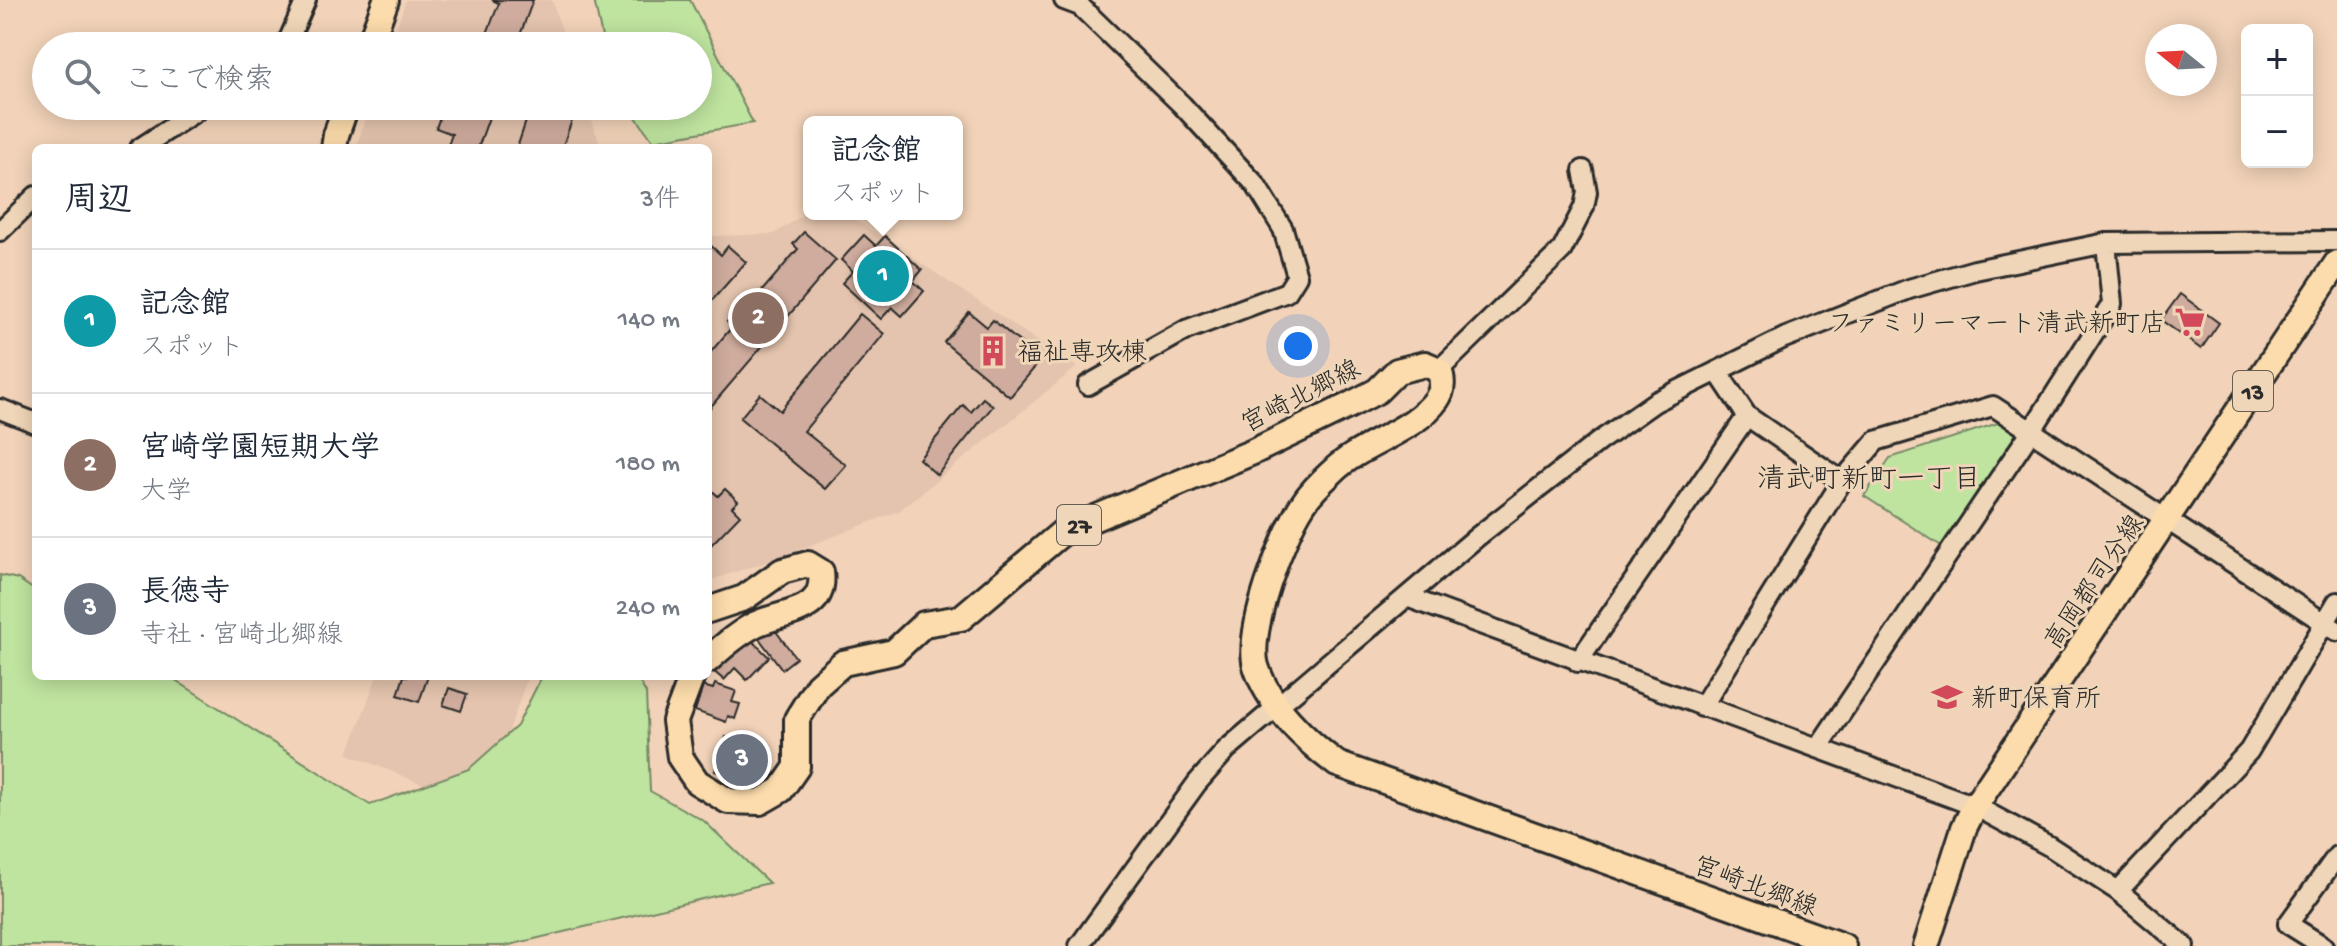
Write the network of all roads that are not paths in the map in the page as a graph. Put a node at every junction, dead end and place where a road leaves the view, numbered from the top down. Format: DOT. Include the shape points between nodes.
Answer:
graph roads {
  1 [pos="306,0"];
  2 [pos="386,0"];
  3 [pos="1064,0"];
  4 [pos="292,32"];
  5 [pos="374,32"];
  6 [pos="183,120"];
  7 [pos="341,120"];
  8 [pos="146,144"];
  9 [pos="335,144"];
  10 [pos="1583,170"];
  11 [pos="32,200"];
  12 [pos="0,231"];
  13 [pos="2337,241"];
  14 [pos="2106,243"];
  15 [pos="2337,263"];
  16 [pos="1439,370"];
  17 [pos="1717,371"];
  18 [pos="1088,385"];
  19 [pos="0,409"];
  20 [pos="1747,416"];
  21 [pos="32,421"];
  22 [pos="2032,430"];
  23 [pos="1842,481"];
  24 [pos="2169,519"];
  25 [pos="1407,597"];
  26 [pos="2337,602"];
  27 [pos="712,609"];
  28 [pos="2330,626"];
  29 [pos="712,656"];
  30 [pos="1578,662"];
  31 [pos="690,680"];
  32 [pos="1278,707"];
  33 [pos="1702,707"];
  34 [pos="1818,748"];
  35 [pos="1975,806"];
  36 [pos="2337,856"];
  37 [pos="2118,891"];
  38 [pos="1079,946"];
  39 [pos="1843,946"];
  40 [pos="1926,946"];
  41 [pos="2184,946"];
  42 [pos="2323,946"];
  1 -- 4 [label="street"];
  2 -- 5 [label="main road"];
  3 -- 18 [label="street" via="1080,6 1255,184 1283,229 1297,276 1287,292 1186,330"];
  6 -- 8 [label="street"];
  7 -- 9 [label="main road"];
  10 -- 16 [label="street" via="1584,207 1562,250"];
  11 -- 12 [label="street"];
  13 -- 14 [label="street"];
  14 -- 17 [label="street" via="1909,289 1784,338"];
  14 -- 22 [label="street" via="2112,304"];
  15 -- 24 [label="main road, 高岡都司分線 / 13"];
  16 -- 31 [label="main road, 宮崎北郷線 / 27" via="1425,364 1397,371 1377,391 1253,452 1064,531 961,618 924,624 894,652 843,663 818,685 797,719 797,767 781,790 760,802 728,801 697,782 680,757 675,721"];
  16 -- 32 [label="main road, 宮崎北郷線" via="1443,380 1438,398 1415,420 1333,470 1303,503 1286,537 1256,626 1256,665"];
  17 -- 20 [label="street"];
  17 -- 25 [label="street" via="1655,402 1598,442"];
  19 -- 21 [label="street"];
  20 -- 23 [label="street"];
  20 -- 30 [label="street"];
  22 -- 23 [label="street" via="1993,406 1876,441"];
  22 -- 24 [label="street"];
  22 -- 34 [label="street"];
  23 -- 33 [label="street"];
  24 -- 28 [label="street"];
  24 -- 35 [label="main road, 高岡都司分線 / 13"];
  25 -- 30 [label="street"];
  25 -- 32 [label="street"];
  26 -- 28 [label="street"];
  27 -- 29 [label="main road" via="744,598 782,571 808,564 821,572 823,584 805,609 755,624"];
  28 -- 37 [label="street" via="2249,751"];
  30 -- 33 [label="street"];
  32 -- 38 [label="street" via="1227,749 1197,783"];
  32 -- 39 [label="main road, 宮崎北郷線" via="1310,744 1337,764"];
  33 -- 34 [label="street"];
  34 -- 35 [label="street"];
  35 -- 37 [label="street"];
  35 -- 40 [label="main road, 高岡都司分線 / 13"];
  36 -- 42 [label="street" via="2288,924"];
  37 -- 41 [label="street"];
}
